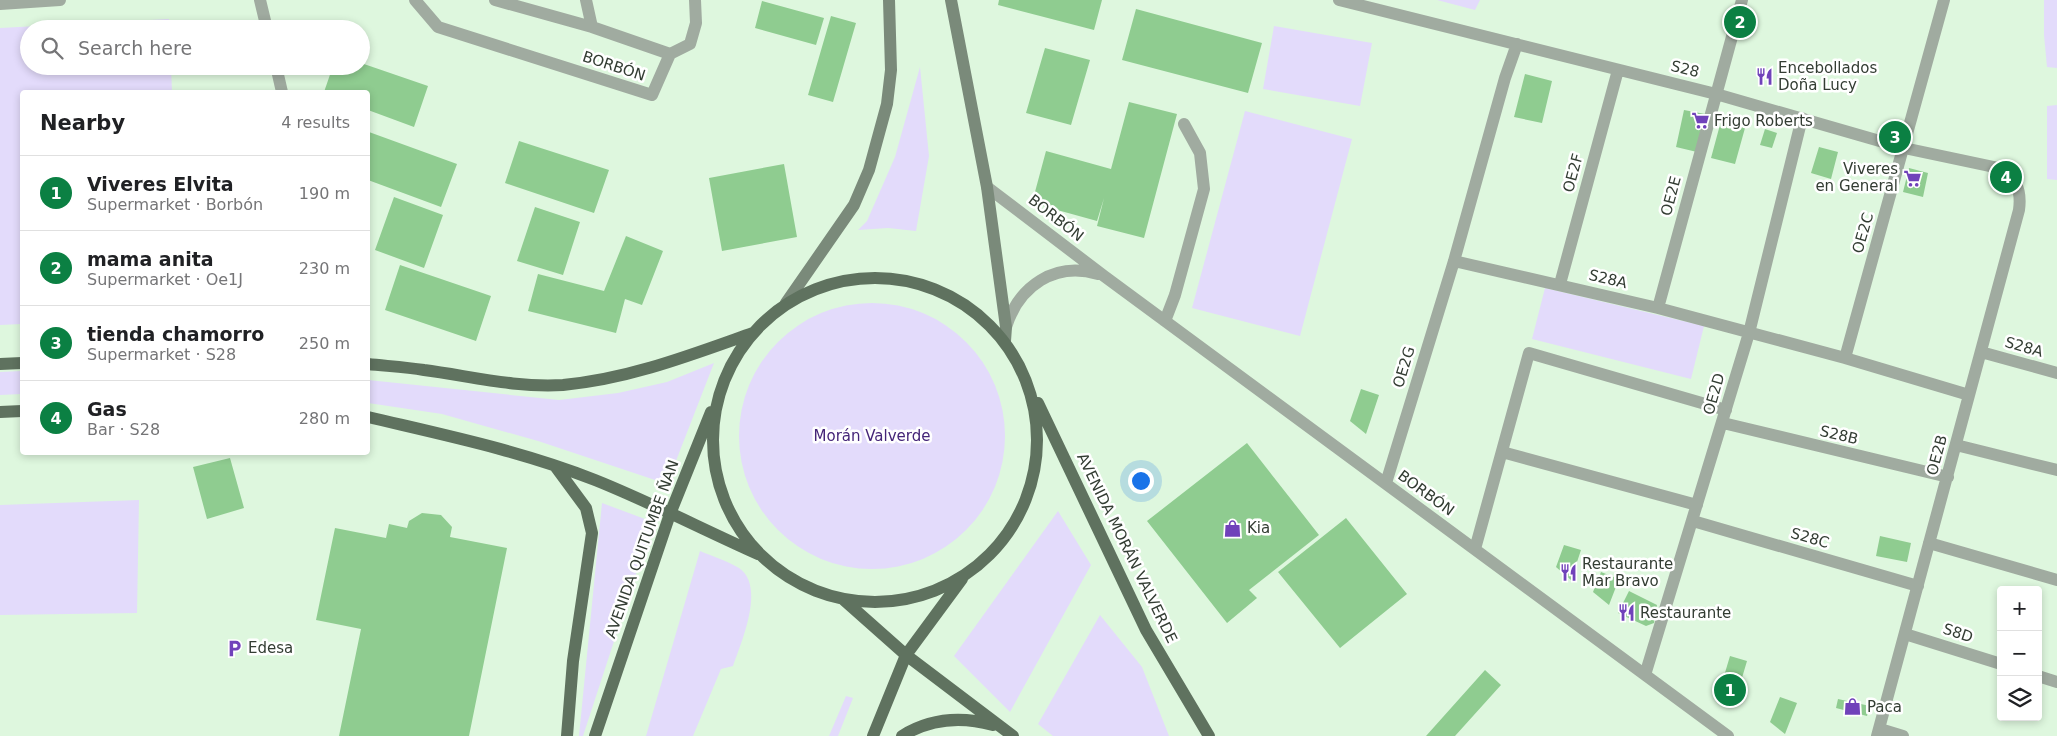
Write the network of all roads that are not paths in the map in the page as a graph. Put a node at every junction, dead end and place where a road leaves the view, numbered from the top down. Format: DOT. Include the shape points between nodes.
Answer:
graph roads {
  1 [pos="60,0"];
  2 [pos="260,0"];
  3 [pos="415,0"];
  4 [pos="495,0"];
  5 [pos="586,0"];
  6 [pos="695,0"];
  7 [pos="889,0"];
  8 [pos="951,0"];
  9 [pos="1340,0"];
  10 [pos="1742,0"];
  11 [pos="1944,0"];
  12 [pos="0,4"];
  13 [pos="265,20"];
  14 [pos="592,27"];
  15 [pos="1516,44"];
  16 [pos="670,54"];
  17 [pos="1618,70"];
  18 [pos="278,75"];
  19 [pos="282,90"];
  20 [pos="1716,94"];
  21 [pos="1802,118"];
  22 [pos="1184,124"];
  23 [pos="1904,148"];
  24 [pos="2016,182"];
  25 [pos="988,187"];
  26 [pos="1454,261"];
  27 [pos="1104,276"];
  28 [pos="1560,284"];
  29 [pos="786,303"];
  30 [pos="1658,308"];
  31 [pos="1165,321"];
  32 [pos="1006,327"];
  33 [pos="753,333"];
  34 [pos="1749,333"];
  35 [pos="1005,341"];
  36 [pos="1981,352"];
  37 [pos="1844,358"];
  38 [pos="20,363"];
  39 [pos="0,364"];
  40 [pos="370,364"];
  41 [pos="1023,370"];
  42 [pos="2057,373"];
  43 [pos="726,375"];
  44 [pos="1969,396"];
  45 [pos="1726,410"];
  46 [pos="20,411"];
  47 [pos="0,412"];
  48 [pos="370,417"];
  49 [pos="1723,424"];
  50 [pos="1956,445"];
  51 [pos="1502,452"];
  52 [pos="555,466"];
  53 [pos="2057,470"];
  54 [pos="1948,477"];
  55 [pos="1386,483"];
  56 [pos="1697,504"];
  57 [pos="670,514"];
  58 [pos="1693,521"];
  59 [pos="1929,543"];
  60 [pos="1474,549"];
  61 [pos="760,555"];
  62 [pos="963,577"];
  63 [pos="2057,580"];
  64 [pos="1918,586"];
  65 [pos="844,600"];
  66 [pos="1905,634"];
  67 [pos="906,655"];
  68 [pos="1997,663"];
  69 [pos="1645,674"];
  70 [pos="2042,677"];
  71 [pos="2057,682"];
  72 [pos="1000,726"];
  73 [pos="1878,733"];
  74 [pos="567,736"];
  75 [pos="595,736"];
  76 [pos="873,736"];
  77 [pos="902,736"];
  78 [pos="1013,736"];
  79 [pos="1209,736"];
  80 [pos="1728,736"];
  81 [pos="1903,736"];
  1 -- 12 [label="street"];
  2 -- 13 [label="street"];
  3 -- 16 [label="street, BORBÓN" via="438,27 652,95"];
  4 -- 14 [label="street, BORBÓN"];
  5 -- 14 [label="street"];
  6 -- 16 [label="street" via="696,23 690,44"];
  7 -- 29 [label="main road" via="890,79 879,138 869,170 854,204"];
  8 -- 25 [label="main road"];
  9 -- 15 [label="street, S28"];
  10 -- 20 [label="street, OE2E"];
  11 -- 23 [label="street, OE2C"];
  14 -- 16 [label="street, BORBÓN"];
  15 -- 17 [label="street, S28"];
  15 -- 26 [label="street"];
  17 -- 20 [label="street, S28"];
  17 -- 28 [label="street, OE2F"];
  18 -- 19 [label="street"];
  20 -- 21 [label="street, S28"];
  20 -- 30 [label="street, OE2E"];
  21 -- 23 [label="street, S28"];
  21 -- 34 [label="street, OE2D"];
  22 -- 31 [label="street" via="1200,153 1204,189"];
  23 -- 24 [label="street, S28" via="1994,167"];
  23 -- 37 [label="street, OE2C"];
  24 -- 36 [label="street, OE2B" via="2020,190 2019,210"];
  25 -- 27 [label="street, BORBÓN"];
  25 -- 32 [label="main road"];
  26 -- 28 [label="street, S28A"];
  26 -- 55 [label="street, OE2G"];
  27 -- 31 [label="street, BORBÓN"];
  27 -- 32 [label="street, BORBÓN" via="1072,270 1041,279 1018,300"];
  28 -- 30 [label="street, S28A"];
  29 -- 33 [label="main road"];
  29 -- 35 [label="main road" via="833,283 879,278 924,285 953,297"];
  30 -- 34 [label="street, S28A"];
  31 -- 55 [label="street, BORBÓN"];
  32 -- 35 [label="main road"];
  33 -- 40 [label="main road" via="670,363 614,377 562,385 491,382"];
  33 -- 43 [label="main road"];
  34 -- 37 [label="street, S28A"];
  34 -- 45 [label="street, OE2D"];
  35 -- 41 [label="main road"];
  36 -- 42 [label="street, S28A"];
  36 -- 44 [label="street, OE2B"];
  37 -- 44 [label="street, S28A"];
  38 -- 39 [label="main road"];
  41 -- 62 [label="main road" via="1037,414 1037,461 1024,506 999,546"];
  41 -- 79 [label="main road, AVENIDA MORÁN VALVERDE" via="1146,630"];
  43 -- 57 [label="main road, AVENIDA QUITUMBE ÑAN"];
  43 -- 61 [label="main road" via="713,422 715,470 730,516"];
  44 -- 50 [label="street, OE2B"];
  45 -- 49 [label="street, OE2D"];
  45 -- 51 [label="street" via="1529,353"];
  46 -- 47 [label="main road"];
  48 -- 52 [label="main road" via="490,446"];
  49 -- 54 [label="street, S28B"];
  49 -- 56 [label="street, OE2D"];
  50 -- 53 [label="street"];
  50 -- 54 [label="street, OE2B"];
  51 -- 56 [label="street"];
  51 -- 60 [label="street"];
  52 -- 57 [label="main road"];
  52 -- 74 [label="main road" via="586,508 592,532 573,661"];
  54 -- 59 [label="street, OE2B"];
  55 -- 60 [label="street, BORBÓN"];
  56 -- 58 [label="street, OE2D"];
  57 -- 61 [label="main road"];
  57 -- 75 [label="main road, AVENIDA QUITUMBE ÑAN"];
  58 -- 64 [label="street, S28C"];
  58 -- 69 [label="street, OE2D"];
  59 -- 63 [label="street"];
  59 -- 64 [label="street, OE2B"];
  60 -- 69 [label="street, BORBÓN"];
  61 -- 65 [label="main road" via="795,582"];
  62 -- 65 [label="main road" via="918,596 886,602"];
  62 -- 67 [label="main road"];
  64 -- 66 [label="street, OE2B"];
  65 -- 67 [label="main road"];
  66 -- 68 [label="street, S8D"];
  66 -- 73 [label="street, OE2B"];
  67 -- 72 [label="main road"];
  67 -- 76 [label="main road"];
  69 -- 80 [label="street, BORBÓN"];
  70 -- 71 [label="street"];
  72 -- 77 [label="main road" via="972,719 942,720 915,728"];
  72 -- 78 [label="main road"];
  73 -- 81 [label="street"];
}
